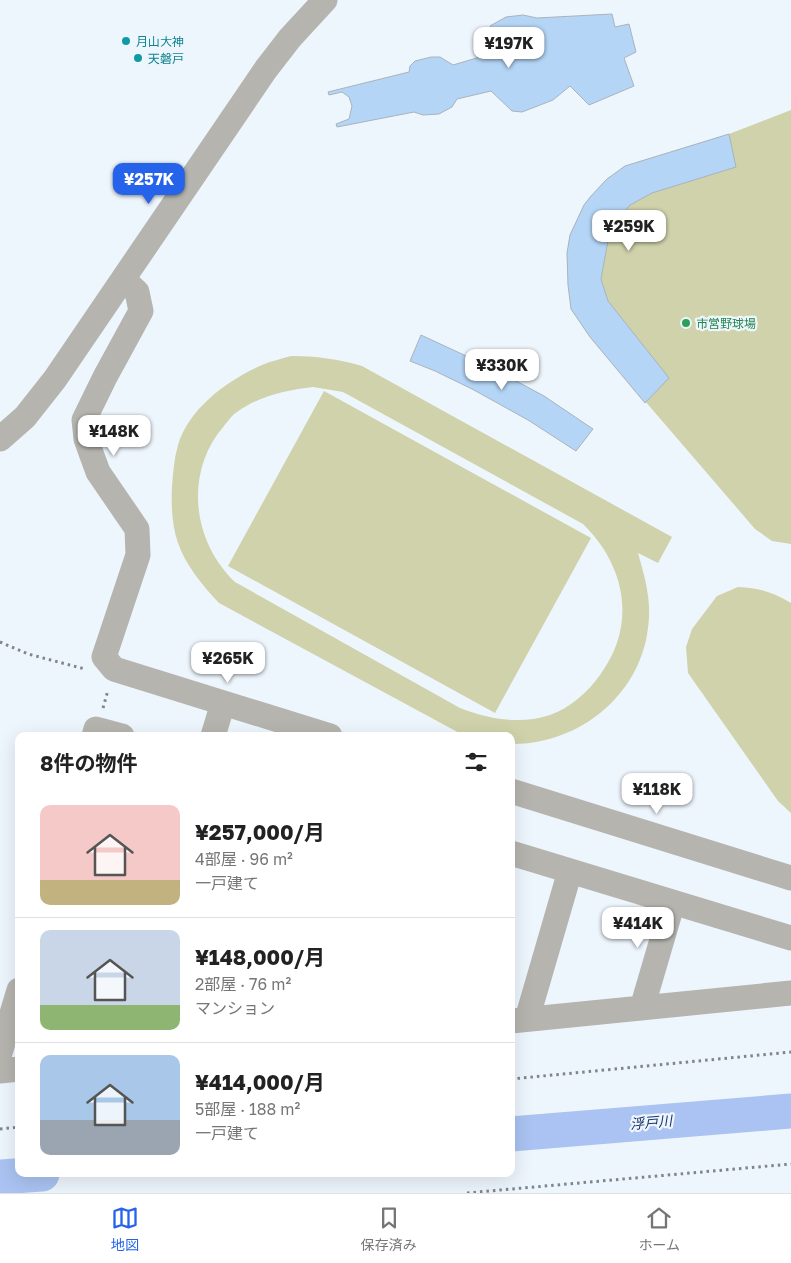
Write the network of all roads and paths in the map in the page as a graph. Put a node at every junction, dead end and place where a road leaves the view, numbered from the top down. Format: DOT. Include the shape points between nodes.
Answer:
graph roads {
  1 [pos="325,0"];
  2 [pos="123,279"];
  3 [pos="0,439"];
  4 [pos="0,642"];
  5 [pos="114,669"];
  6 [pos="223,703"];
  7 [pos="95,732"];
  8 [pos="214,732"];
  9 [pos="317,732"];
  10 [pos="515,792"];
  11 [pos="515,854"];
  12 [pos="570,871"];
  13 [pos="791,878"];
  14 [pos="673,902"];
  15 [pos="791,938"];
  16 [pos="791,993"];
  17 [pos="15,1003"];
  18 [pos="642,1008"];
  19 [pos="519,1020"];
  20 [pos="791,1052"];
  21 [pos="0,1053"];
  22 [pos="15,1070"];
  23 [pos="0,1071"];
  24 [pos="515,1080"];
  25 [pos="15,1127"];
  26 [pos="0,1129"];
  27 [pos="791,1164"];
  28 [pos="467,1193"];
  1 -- 2 [label="street" via="266,69"];
  2 -- 3 [label="street" via="55,379 25,417"];
  2 -- 5 [label="street" via="137,292 141,311 84,420 86,439 98,472 137,529 138,555 104,657"];
  4 -- 5 [label="path" via="28,654 92,670"];
  5 -- 6 [label="street"];
  5 -- 7 [label="path"];
  6 -- 8 [label="street"];
  6 -- 9 [label="street"];
  10 -- 13 [label="street"];
  11 -- 12 [label="street"];
  12 -- 14 [label="street"];
  12 -- 19 [label="street"];
  14 -- 15 [label="street"];
  14 -- 18 [label="street"];
  16 -- 18 [label="street"];
  17 -- 21 [label="street"];
  18 -- 19 [label="street"];
  20 -- 24 [label="path"];
  22 -- 23 [label="street"];
  25 -- 26 [label="path"];
  27 -- 28 [label="path"];
}
